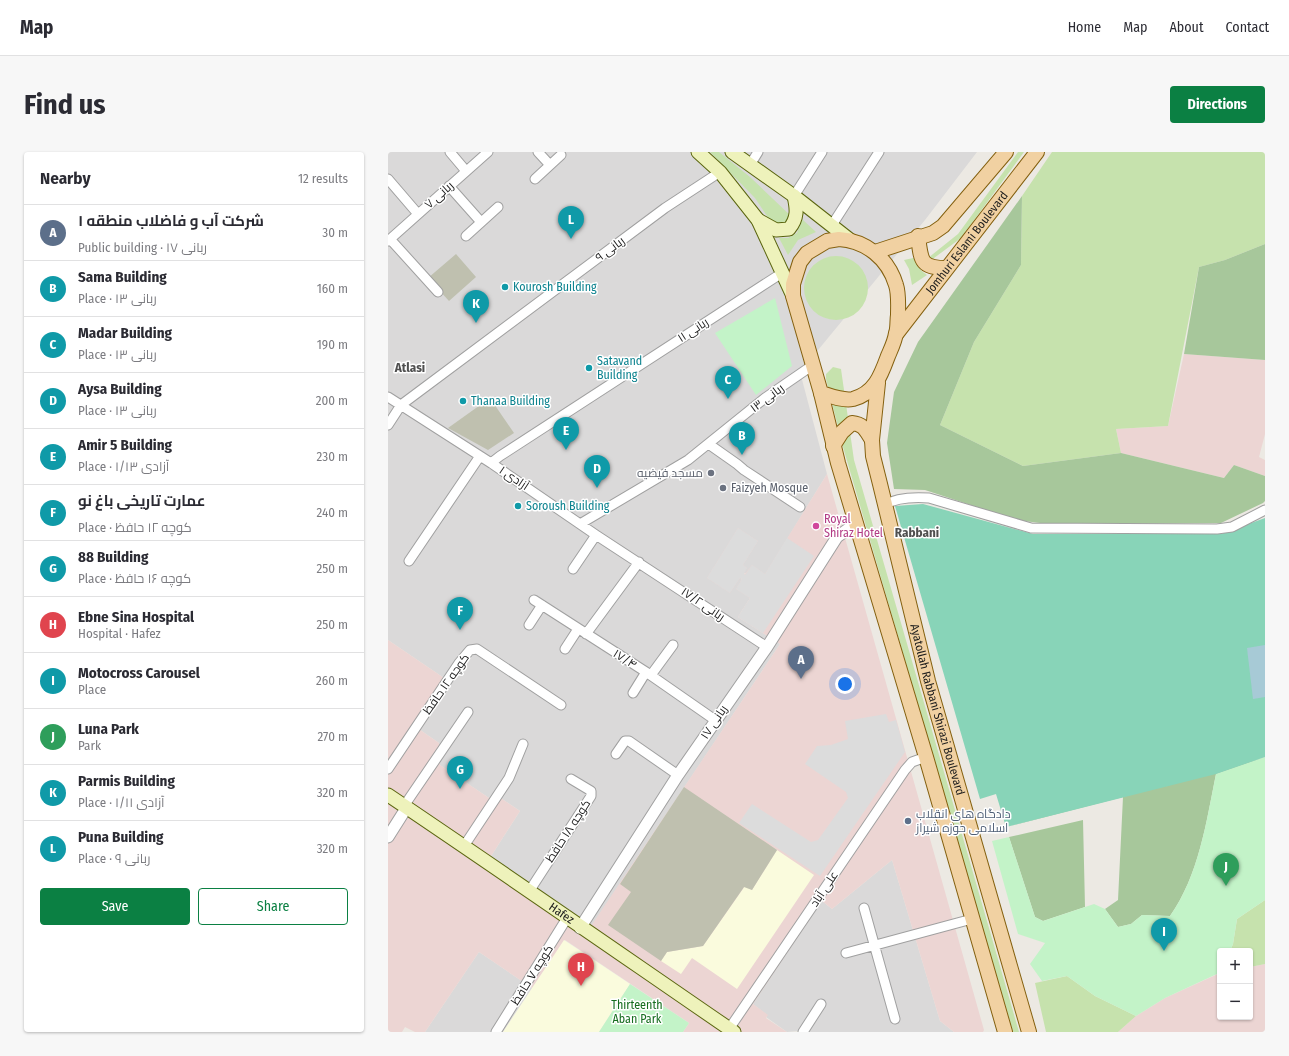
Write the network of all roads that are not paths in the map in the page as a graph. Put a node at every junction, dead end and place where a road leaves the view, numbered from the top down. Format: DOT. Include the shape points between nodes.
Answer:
graph roads {
  1 [pos="450,152"];
  2 [pos="488,152"];
  3 [pos="538,152"];
  4 [pos="698,152"];
  5 [pos="732,152"];
  6 [pos="758,152"];
  7 [pos="822,152"];
  8 [pos="879,152"];
  9 [pos="1006,152"];
  10 [pos="1037,152"];
  11 [pos="561,155"];
  12 [pos="550,165"];
  13 [pos="750,165"];
  14 [pos="466,171"];
  15 [pos="720,172"];
  16 [pos="388,179"];
  17 [pos="535,179"];
  18 [pos="449,186"];
  19 [pos="794,196"];
  20 [pos="498,208"];
  21 [pos="418,214"];
  22 [pos="758,220"];
  23 [pos="481,222"];
  24 [pos="832,225"];
  25 [pos="466,236"];
  26 [pos="918,236"];
  27 [pos="389,240"];
  28 [pos="850,240"];
  29 [pos="874,252"];
  30 [pos="946,268"];
  31 [pos="782,273"];
  32 [pos="438,292"];
  33 [pos="793,296"];
  34 [pos="896,333"];
  35 [pos="813,365"];
  36 [pos="878,383"];
  37 [pos="821,393"];
  38 [pos="388,397"];
  39 [pos="401,405"];
  40 [pos="388,425"];
  41 [pos="872,440"];
  42 [pos="710,444"];
  43 [pos="833,446"];
  44 [pos="480,456"];
  45 [pos="491,463"];
  46 [pos="885,505"];
  47 [pos="800,507"];
  48 [pos="1265,510"];
  49 [pos="580,524"];
  50 [pos="855,524"];
  51 [pos="596,535"];
  52 [pos="409,561"];
  53 [pos="638,562"];
  54 [pos="573,568"];
  55 [pos="534,600"];
  56 [pos="542,606"];
  57 [pos="529,625"];
  58 [pos="582,632"];
  59 [pos="673,645"];
  60 [pos="766,647"];
  61 [pos="565,649"];
  62 [pos="649,674"];
  63 [pos="633,693"];
  64 [pos="561,705"];
  65 [pos="468,712"];
  66 [pos="715,720"];
  67 [pos="524,744"];
  68 [pos="616,754"];
  69 [pos="926,757"];
  70 [pos="388,769"];
  71 [pos="678,775"];
  72 [pos="571,779"];
  73 [pos="388,795"];
  74 [pos="406,806"];
  75 [pos="388,837"];
  76 [pos="464,846"];
  77 [pos="530,890"];
  78 [pos="864,908"];
  79 [pos="567,918"];
  80 [pos="972,919"];
  81 [pos="580,928"];
  82 [pos="874,946"];
  83 [pos="846,954"];
  84 [pos="821,1004"];
  85 [pos="895,1019"];
  86 [pos="732,1030"];
  87 [pos="496,1032"];
  88 [pos="803,1032"];
  89 [pos="1005,1032"];
  90 [pos="1029,1032"];
  1 -- 14 [label="street"];
  2 -- 14 [label="street, ربانی ۷"];
  3 -- 12 [label="street"];
  4 -- 15 [label="main road"];
  5 -- 13 [label="main road"];
  6 -- 13 [label="street"];
  7 -- 19 [label="street"];
  8 -- 24 [label="street"];
  9 -- 26 [label="main road" via="943,226 933,233"];
  10 -- 30 [label="main road, Jomhuri Eslami Boulevard"];
  11 -- 12 [label="street"];
  12 -- 17 [label="street"];
  13 -- 19 [label="main road"];
  14 -- 18 [label="street, ربانی ۷"];
  15 -- 22 [label="main road"];
  15 -- 39 [label="street, ربانی ۹" via="659,213"];
  16 -- 21 [label="street"];
  18 -- 21 [label="street, ربانی ۷"];
  18 -- 23 [label="street"];
  19 -- 22 [label="main road" via="797,210 789,229 776,230"];
  19 -- 24 [label="main road"];
  20 -- 23 [label="street"];
  21 -- 27 [label="street, ربانی ۷"];
  22 -- 31 [label="main road"];
  23 -- 25 [label="street"];
  24 -- 28 [label="main road"];
  26 -- 29 [label="main road"];
  26 -- 30 [label="main road" via="923,263 928,267"];
  27 -- 32 [label="street"];
  28 -- 29 [label="main road" via="863,244"];
  28 -- 33 [label="main road" via="827,241 807,253 795,273"];
  29 -- 34 [label="main road" via="891,272 897,286"];
  30 -- 34 [label="main road, Jomhuri Eslami Boulevard"];
  31 -- 33 [label="main road"];
  31 -- 45 [label="street, ربانی ۱۱"];
  33 -- 35 [label="main road"];
  34 -- 36 [label="main road"];
  35 -- 37 [label="main road"];
  35 -- 42 [label="street, ربانی ۱۳" via="765,398"];
  36 -- 37 [label="main road" via="863,395 852,399"];
  36 -- 41 [label="main road, Ayatollah Rabbani Shirazi Boulevard"];
  37 -- 43 [label="main road, Ayatollah Rabbani Shirazi Boulevard"];
  38 -- 39 [label="street, آزادی ۱"];
  39 -- 40 [label="street"];
  39 -- 44 [label="street, آزادی ۱"];
  41 -- 43 [label="main road" via="864,427 852,423"];
  41 -- 46 [label="main road, Ayatollah Rabbani Shirazi Boulevard"];
  42 -- 47 [label="street"];
  42 -- 49 [label="street, ربانی ۱۳" via="688,460"];
  43 -- 50 [label="main road, Ayatollah Rabbani Shirazi Boulevard"];
  44 -- 45 [label="street, آزادی ۱"];
  44 -- 52 [label="street"];
  45 -- 49 [label="street, آزادی ۱"];
  46 -- 48 [label="street" via="890,501 912,497 929,498 1031,528 1217,529 1232,526"];
  46 -- 90 [label="main road, Ayatollah Rabbani Shirazi Boulevard" via="928,682"];
  49 -- 51 [label="street, آزادی ۱"];
  50 -- 60 [label="street, ربانی ۱۷" via="838,537"];
  50 -- 69 [label="main road, Ayatollah Rabbani Shirazi Boulevard"];
  51 -- 53 [label="street, آزادی ۱"];
  51 -- 54 [label="street"];
  53 -- 58 [label="street"];
  53 -- 60 [label="street, ربانی ۱۷/۲"];
  55 -- 56 [label="street, ۱۷/۴"];
  56 -- 57 [label="street"];
  56 -- 58 [label="street, ۱۷/۴"];
  58 -- 61 [label="street"];
  58 -- 62 [label="street, ۱۷/۴"];
  59 -- 62 [label="street"];
  60 -- 66 [label="street, ربانی ۱۷"];
  62 -- 63 [label="street"];
  62 -- 66 [label="street, ۱۷/۴"];
  64 -- 70 [label="street, کوچه ۱۲ حافظ" via="477,650 470,650"];
  65 -- 74 [label="street"];
  66 -- 71 [label="street, ربانی ۱۷"];
  67 -- 76 [label="street" via="509,778"];
  68 -- 71 [label="street" via="625,741 629,741"];
  69 -- 80 [label="main road, Ayatollah Rabbani Shirazi Boulevard"];
  69 -- 86 [label="street, علی آباد" via="912,762 905,770"];
  71 -- 81 [label="street, ربانی ۱۷"];
  72 -- 77 [label="street, کوچه ۱۸ حافظ" via="590,791 591,796"];
  73 -- 74 [label="main road, Hafez"];
  74 -- 75 [label="street"];
  74 -- 76 [label="main road, Hafez"];
  76 -- 77 [label="main road, Hafez"];
  77 -- 79 [label="main road, Hafez"];
  78 -- 82 [label="street"];
  79 -- 81 [label="main road, Hafez"];
  79 -- 87 [label="street, کوچه ۷ حافظ"];
  80 -- 82 [label="street"];
  80 -- 89 [label="main road, Ayatollah Rabbani Shirazi Boulevard"];
  81 -- 86 [label="main road, Hafez"];
  82 -- 83 [label="street"];
  82 -- 85 [label="street"];
  84 -- 88 [label="street"];
}
